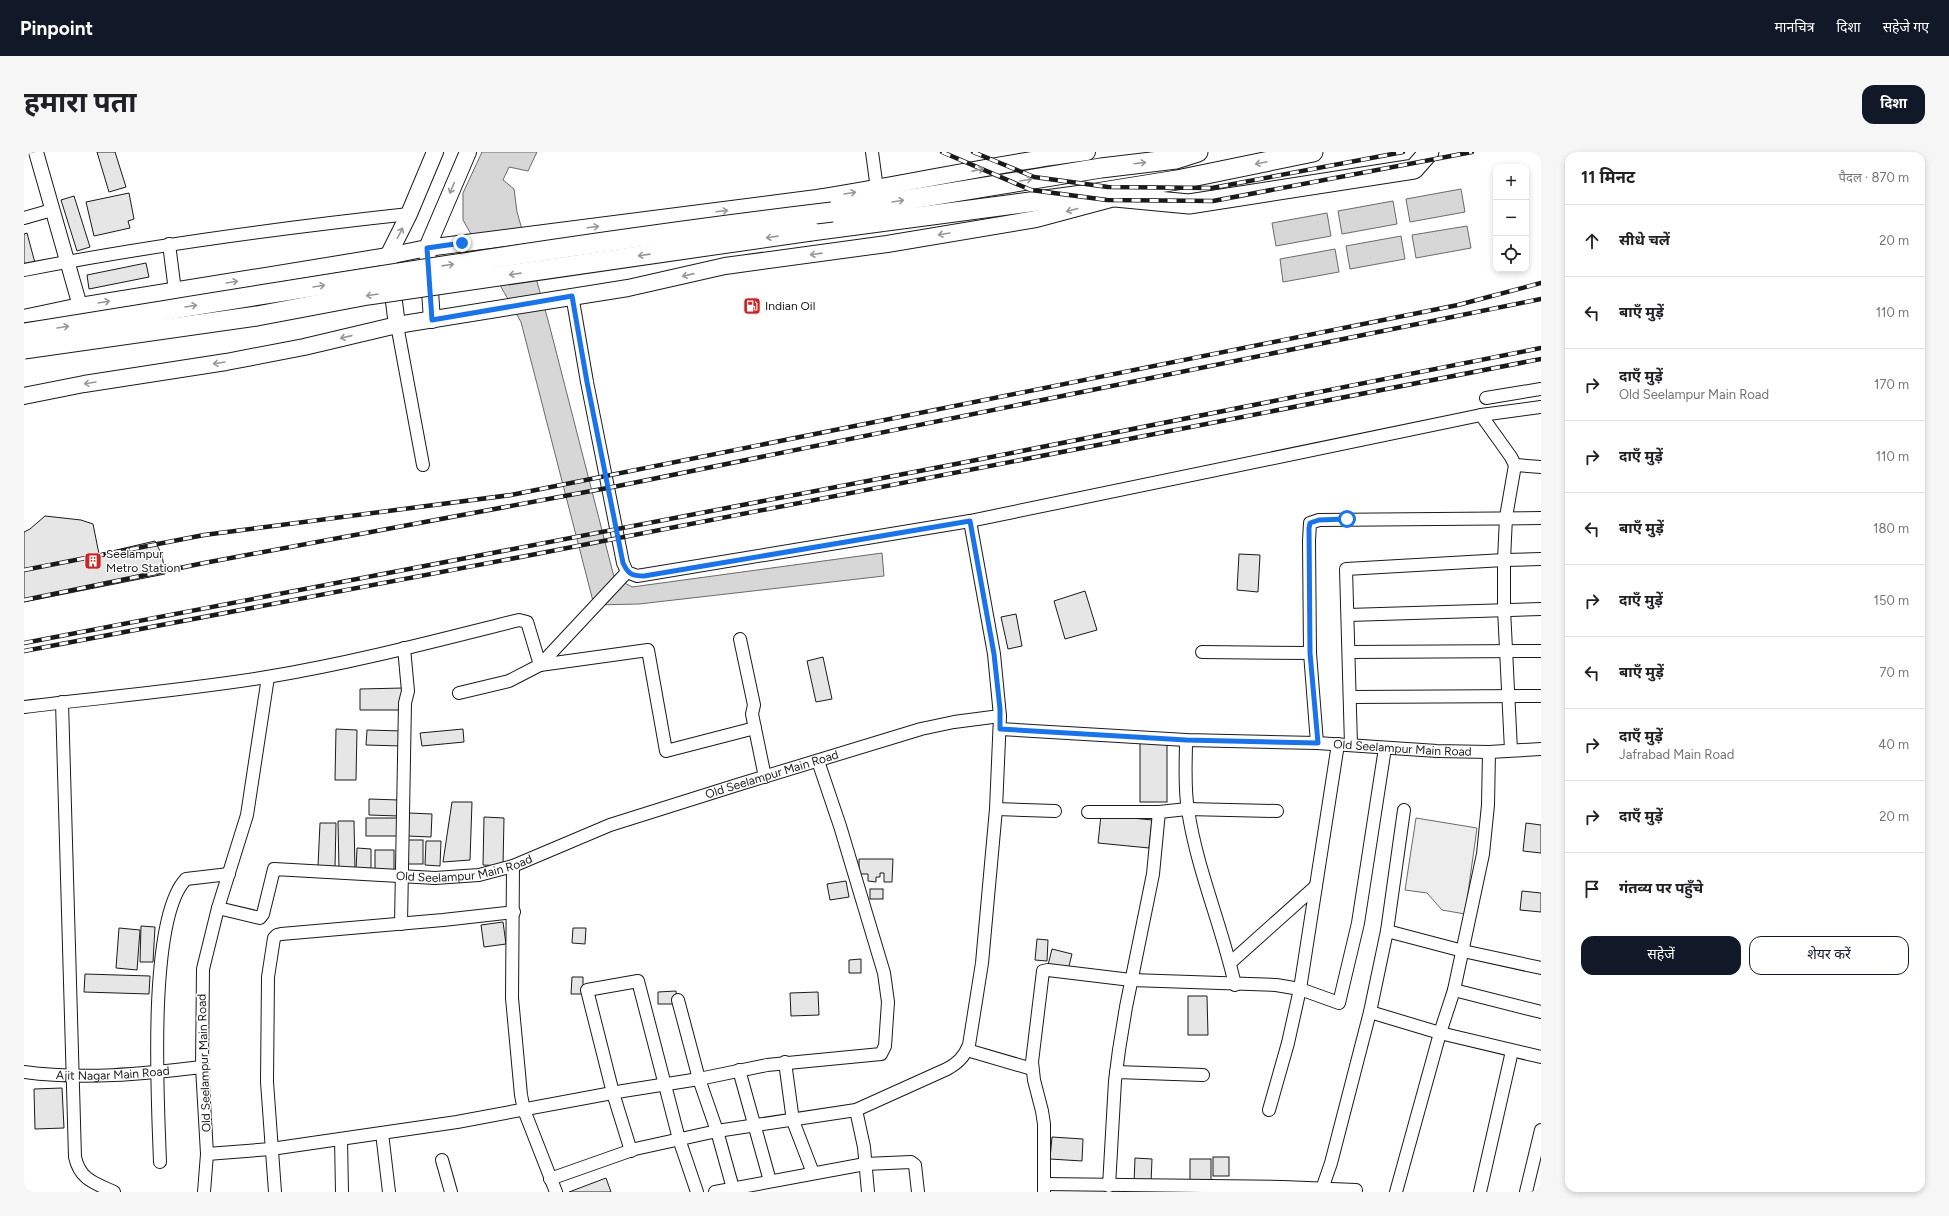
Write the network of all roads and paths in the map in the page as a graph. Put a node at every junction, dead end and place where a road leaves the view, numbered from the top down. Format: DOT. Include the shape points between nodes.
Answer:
graph roads {
  1 [pos="36,152"];
  2 [pos="435,152"];
  3 [pos="468,152"];
  4 [pos="872,152"];
  5 [pos="1088,152"];
  6 [pos="1198,152"];
  7 [pos="1313,152"];
  8 [pos="1429,152"];
  9 [pos="1177,180"];
  10 [pos="877,189"];
  11 [pos="1090,194"];
  12 [pos="1119,197"];
  13 [pos="1053,207"];
  14 [pos="52,210"];
  15 [pos="409,214"];
  16 [pos="24,218"];
  17 [pos="168,244"];
  18 [pos="427,248"];
  19 [pos="388,256"];
  20 [pos="68,261"];
  21 [pos="24,270"];
  22 [pos="175,291"];
  23 [pos="572,296"];
  24 [pos="80,306"];
  25 [pos="24,318"];
  26 [pos="432,320"];
  27 [pos="397,325"];
  28 [pos="24,333"];
  29 [pos="24,349"];
  30 [pos="1541,389"];
  31 [pos="24,396"];
  32 [pos="1486,398"];
  33 [pos="1541,407"];
  34 [pos="1481,415"];
  35 [pos="1513,461"];
  36 [pos="422,465"];
  37 [pos="1541,467"];
  38 [pos="1506,517"];
  39 [pos="1541,518"];
  40 [pos="970,521"];
  41 [pos="1541,559"];
  42 [pos="1504,560"];
  43 [pos="624,575"];
  44 [pos="1541,608"];
  45 [pos="1504,609"];
  46 [pos="1348,615"];
  47 [pos="740,639"];
  48 [pos="404,648"];
  49 [pos="1506,651"];
  50 [pos="1541,651"];
  51 [pos="1202,652"];
  52 [pos="1349,652"];
  53 [pos="1310,653"];
  54 [pos="540,665"];
  55 [pos="268,677"];
  56 [pos="459,693"];
  57 [pos="1541,696"];
  58 [pos="1351,697"];
  59 [pos="1508,697"];
  60 [pos="62,702"];
  61 [pos="24,707"];
  62 [pos="1000,716"];
  63 [pos="755,728"];
  64 [pos="1000,732"];
  65 [pos="1186,740"];
  66 [pos="1318,743"];
  67 [pos="1338,744"];
  68 [pos="1351,745"];
  69 [pos="1386,748"];
  70 [pos="1541,749"];
  71 [pos="1511,750"];
  72 [pos="1489,752"];
  73 [pos="818,761"];
  74 [pos="765,777"];
  75 [pos="996,809"];
  76 [pos="1187,809"];
  77 [pos="1404,810"];
  78 [pos="1055,811"];
  79 [pos="1277,811"];
  80 [pos="1088,812"];
  81 [pos="1159,812"];
  82 [pos="513,866"];
  83 [pos="229,874"];
  84 [pos="401,877"];
  85 [pos="1316,886"];
  86 [pos="218,908"];
  87 [pos="514,912"];
  88 [pos="401,924"];
  89 [pos="1387,932"];
  90 [pos="1462,951"];
  91 [pos="1230,963"];
  92 [pos="1541,968"];
  93 [pos="1131,980"];
  94 [pos="1235,985"];
  95 [pos="1300,989"];
  96 [pos="1454,990"];
  97 [pos="678,1000"];
  98 [pos="1370,1012"];
  99 [pos="1541,1012"];
  100 [pos="1440,1033"];
  101 [pos="967,1050"];
  102 [pos="1512,1051"];
  103 [pos="1541,1057"];
  104 [pos="785,1062"];
  105 [pos="202,1067"];
  106 [pos="739,1070"];
  107 [pos="1032,1070"];
  108 [pos="24,1072"];
  109 [pos="1116,1072"];
  110 [pos="157,1073"];
  111 [pos="1203,1075"];
  112 [pos="73,1077"];
  113 [pos="699,1079"];
  114 [pos="665,1084"];
  115 [pos="613,1093"];
  116 [pos="524,1110"];
  117 [pos="856,1110"];
  118 [pos="1269,1110"];
  119 [pos="793,1119"];
  120 [pos="753,1125"];
  121 [pos="717,1130"];
  122 [pos="1541,1130"];
  123 [pos="382,1133"];
  124 [pos="341,1139"];
  125 [pos="679,1139"];
  126 [pos="271,1149"];
  127 [pos="631,1151"];
  128 [pos="207,1154"];
  129 [pos="442,1160"];
  130 [pos="160,1162"];
  131 [pos="865,1164"];
  132 [pos="813,1173"];
  133 [pos="550,1179"];
  134 [pos="770,1181"];
  135 [pos="1108,1186"];
  136 [pos="1044,1188"];
  137 [pos="1322,1189"];
  138 [pos="733,1190"];
  139 [pos="1356,1190"];
  140 [pos="114,1192"];
  141 [pos="204,1192"];
  142 [pos="275,1192"];
  143 [pos="342,1192"];
  144 [pos="388,1192"];
  145 [pos="451,1192"];
  146 [pos="556,1192"];
  147 [pos="697,1192"];
  148 [pos="715,1192"];
  149 [pos="868,1192"];
  150 [pos="918,1192"];
  151 [pos="1396,1192"];
  152 [pos="1480,1192"];
  153 [pos="1526,1192"];
  1 -- 14 [label="street"];
  2 -- 15 [label="main road"];
  3 -- 18 [label="main road, one-way"];
  4 -- 10 [label="street"];
  10 -- 5 [label="main road, one-way" via="1051,156"];
  28 -- 6 [label="highway, one-way, bridge" via="434,267 832,212 1101,168 1176,159"];
  7 -- 9 [label="highway, one-way"];
  8 -- 12 [label="highway" via="1414,169 1189,204"];
  9 -- 11 [label="highway"];
  9 -- 12 [label="main road"];
  18 -- 10 [label="main road, one-way"];
  11 -- 12 [label="highway"];
  11 -- 13 [label="highway"];
  12 -- 13 [label="main road, one-way"];
  13 -- 23 [label="main road, one-way" via="1036,219 887,244 725,266 654,283"];
  13 -- 29 [label="highway, one-way, bridge" via="1017,205 838,227"];
  14 -- 16 [label="street"];
  14 -- 20 [label="street"];
  15 -- 17 [label="street"];
  19 -- 15 [label="main road, one-way"];
  17 -- 20 [label="street"];
  17 -- 22 [label="street"];
  18 -- 19 [label="main road"];
  18 -- 26 [label="main road"];
  22 -- 19 [label="main road, one-way"];
  19 -- 27 [label="main road"];
  20 -- 21 [label="street"];
  20 -- 24 [label="street"];
  24 -- 22 [label="main road, one-way"];
  23 -- 26 [label="main road"];
  23 -- 43 [label="street"];
  24 -- 25 [label="main road"];
  26 -- 27 [label="main road"];
  27 -- 31 [label="main road, one-way" via="240,359"];
  27 -- 36 [label="street"];
  30 -- 32 [label="street"];
  33 -- 34 [label="street"];
  34 -- 35 [label="street"];
  34 -- 40 [label="street"];
  35 -- 37 [label="street"];
  35 -- 38 [label="street"];
  38 -- 39 [label="street"];
  38 -- 42 [label="street"];
  38 -- 53 [label="street" via="1310,523"];
  40 -- 43 [label="street" via="644,576"];
  40 -- 62 [label="street" via="994,654"];
  41 -- 42 [label="street"];
  42 -- 45 [label="street"];
  42 -- 46 [label="street" via="1348,569"];
  43 -- 54 [label="street"];
  44 -- 45 [label="street"];
  45 -- 46 [label="street"];
  45 -- 49 [label="street"];
  46 -- 52 [label="street"];
  47 -- 63 [label="street" via="754,705 752,714"];
  48 -- 54 [label="street" via="523,621 528,625"];
  48 -- 55 [label="street"];
  48 -- 84 [label="street" via="408,691 405,703"];
  49 -- 50 [label="street"];
  49 -- 52 [label="street"];
  49 -- 59 [label="street"];
  51 -- 53 [label="street"];
  52 -- 58 [label="street"];
  53 -- 66 [label="street"];
  54 -- 56 [label="street" via="509,681"];
  54 -- 63 [label="street" via="648,650 666,751"];
  55 -- 60 [label="street"];
  55 -- 83 [label="street" via="254,778"];
  57 -- 59 [label="street"];
  58 -- 59 [label="street"];
  58 -- 68 [label="street"];
  59 -- 71 [label="street"];
  60 -- 61 [label="street"];
  60 -- 112 [label="street"];
  62 -- 64 [label="street"];
  62 -- 73 [label="street, Old Seelampur Main Road" via="921,729"];
  63 -- 74 [label="street"];
  64 -- 65 [label="street, Old Seelampur Main Road"];
  64 -- 75 [label="street"];
  65 -- 66 [label="street, Old Seelampur Main Road"];
  65 -- 76 [label="street"];
  66 -- 67 [label="street, Old Seelampur Main Road"];
  67 -- 68 [label="street, Old Seelampur Main Road"];
  67 -- 85 [label="street"];
  68 -- 69 [label="street, Old Seelampur Main Road"];
  69 -- 72 [label="street, Old Seelampur Main Road"];
  69 -- 95 [label="street" via="1358,923 1339,1003"];
  70 -- 71 [label="street, Old Seelampur Main Road"];
  71 -- 72 [label="street, Old Seelampur Main Road"];
  72 -- 90 [label="street" via="1488,805 1483,854"];
  73 -- 74 [label="street, Old Seelampur Main Road"];
  73 -- 104 [label="street" via="884,973 888,1002 885,1046 881,1054 875,1056"];
  74 -- 82 [label="street, Old Seelampur Main Road" via="610,825"];
  75 -- 78 [label="street"];
  75 -- 101 [label="street" via="982,963"];
  76 -- 79 [label="street"];
  76 -- 81 [label="street"];
  76 -- 91 [label="street" via="1202,875"];
  77 -- 89 [label="street"];
  80 -- 81 [label="street"];
  81 -- 93 [label="street" via="1153,874"];
  82 -- 84 [label="street, Old Seelampur Main Road" via="479,876"];
  82 -- 87 [label="street"];
  83 -- 86 [label="street"];
  83 -- 110 [label="street" via="186,879 174,895 170,906 160,978"];
  84 -- 86 [label="street, Old Seelampur Main Road" via="274,869 260,918"];
  84 -- 88 [label="street"];
  85 -- 91 [label="street"];
  85 -- 95 [label="street"];
  86 -- 105 [label="street, Old Seelampur Main Road" via="203,969"];
  87 -- 88 [label="street"];
  87 -- 116 [label="street" via="512,998"];
  88 -- 126 [label="street" via="281,934 274,938 268,977 267,1021"];
  89 -- 90 [label="street"];
  89 -- 98 [label="street"];
  90 -- 92 [label="street"];
  90 -- 96 [label="street"];
  91 -- 94 [label="street"];
  93 -- 94 [label="street"];
  93 -- 107 [label="street" via="1043,971"];
  93 -- 109 [label="street"];
  94 -- 95 [label="street" via="1276,985"];
  95 -- 118 [label="street"];
  96 -- 99 [label="street"];
  96 -- 100 [label="street"];
  97 -- 113 [label="street"];
  98 -- 100 [label="street"];
  98 -- 137 [label="street"];
  100 -- 102 [label="street"];
  100 -- 151 [label="street"];
  101 -- 107 [label="street"];
  101 -- 117 [label="street" via="955,1065"];
  102 -- 103 [label="street"];
  102 -- 152 [label="street"];
  104 -- 106 [label="street"];
  104 -- 119 [label="street"];
  105 -- 110 [label="street, Ajit Nagar Main Road"];
  105 -- 128 [label="street, Old Seelampur Main Road"];
  106 -- 113 [label="street"];
  106 -- 120 [label="street"];
  107 -- 136 [label="street" via="1044,1124"];
  108 -- 112 [label="street, Ajit Nagar Main Road"];
  109 -- 111 [label="street"];
  109 -- 135 [label="street"];
  110 -- 112 [label="street, Ajit Nagar Main Road"];
  110 -- 130 [label="street"];
  112 -- 140 [label="street" via="77,1165 88,1179"];
  113 -- 114 [label="street"];
  113 -- 121 [label="street"];
  114 -- 115 [label="street"];
  114 -- 115 [label="street" via="638,981 587,990"];
  114 -- 125 [label="street"];
  115 -- 116 [label="street"];
  115 -- 127 [label="street"];
  116 -- 123 [label="street"];
  116 -- 133 [label="street"];
  117 -- 119 [label="street"];
  117 -- 131 [label="street"];
  119 -- 120 [label="street"];
  119 -- 132 [label="street"];
  120 -- 121 [label="street"];
  120 -- 134 [label="street"];
  121 -- 125 [label="street"];
  121 -- 138 [label="street"];
  122 -- 153 [label="street"];
  123 -- 124 [label="street"];
  123 -- 144 [label="street"];
  124 -- 126 [label="street"];
  124 -- 143 [label="street"];
  125 -- 127 [label="street"];
  125 -- 147 [label="street"];
  126 -- 128 [label="street"];
  126 -- 142 [label="street"];
  127 -- 133 [label="street"];
  128 -- 141 [label="street, Old Seelampur Main Road"];
  129 -- 145 [label="street"];
  131 -- 132 [label="street"];
  131 -- 149 [label="street"];
  131 -- 150 [label="street" via="911,1162 917,1171"];
  132 -- 134 [label="street"];
  133 -- 146 [label="street"];
  134 -- 138 [label="street"];
  135 -- 136 [label="street"];
  135 -- 137 [label="street"];
  137 -- 139 [label="street"];
  138 -- 148 [label="street"];
}
